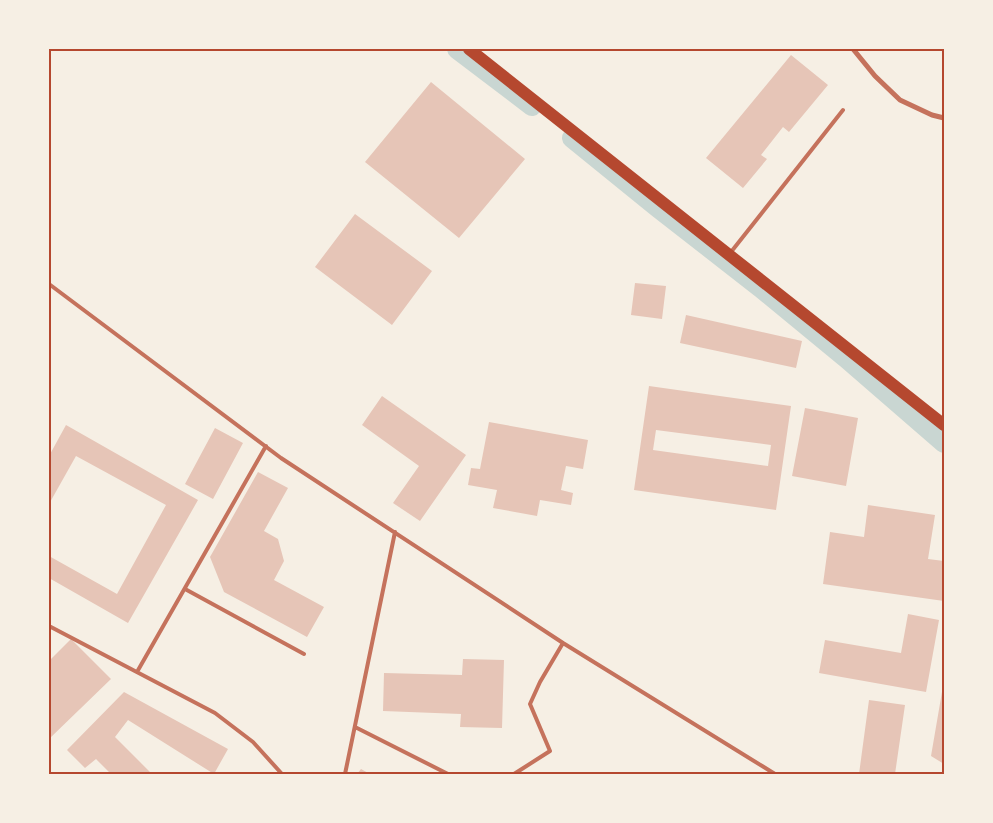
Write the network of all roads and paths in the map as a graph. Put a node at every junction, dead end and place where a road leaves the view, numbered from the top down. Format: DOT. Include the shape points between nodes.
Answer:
graph roads {
  1 [pos="469,49"];
  2 [pos="852,49"];
  3 [pos="843,110"];
  4 [pos="944,118"];
  5 [pos="729,254"];
  6 [pos="49,284"];
  7 [pos="944,425"];
  8 [pos="266,446"];
  9 [pos="395,532"];
  10 [pos="185,589"];
  11 [pos="49,626"];
  12 [pos="563,643"];
  13 [pos="304,654"];
  14 [pos="137,672"];
  15 [pos="355,727"];
  16 [pos="282,774"];
  17 [pos="345,774"];
  18 [pos="448,774"];
  19 [pos="514,774"];
  20 [pos="775,774"];
  1 -- 5 [label="main road"];
  2 -- 4 [label="street" via="900,100"];
  3 -- 5 [label="lane"];
  5 -- 7 [label="main road"];
  6 -- 8 [label="lane"];
  8 -- 9 [label="lane"];
  8 -- 10 [label="lane"];
  9 -- 12 [label="lane"];
  9 -- 15 [label="lane"];
  10 -- 13 [label="lane"];
  10 -- 14 [label="lane"];
  11 -- 14 [label="lane"];
  12 -- 19 [label="lane" via="530,704 550,751"];
  12 -- 20 [label="lane"];
  14 -- 16 [label="lane" via="214,713 253,742"];
  15 -- 17 [label="lane"];
  15 -- 18 [label="lane"];
}
